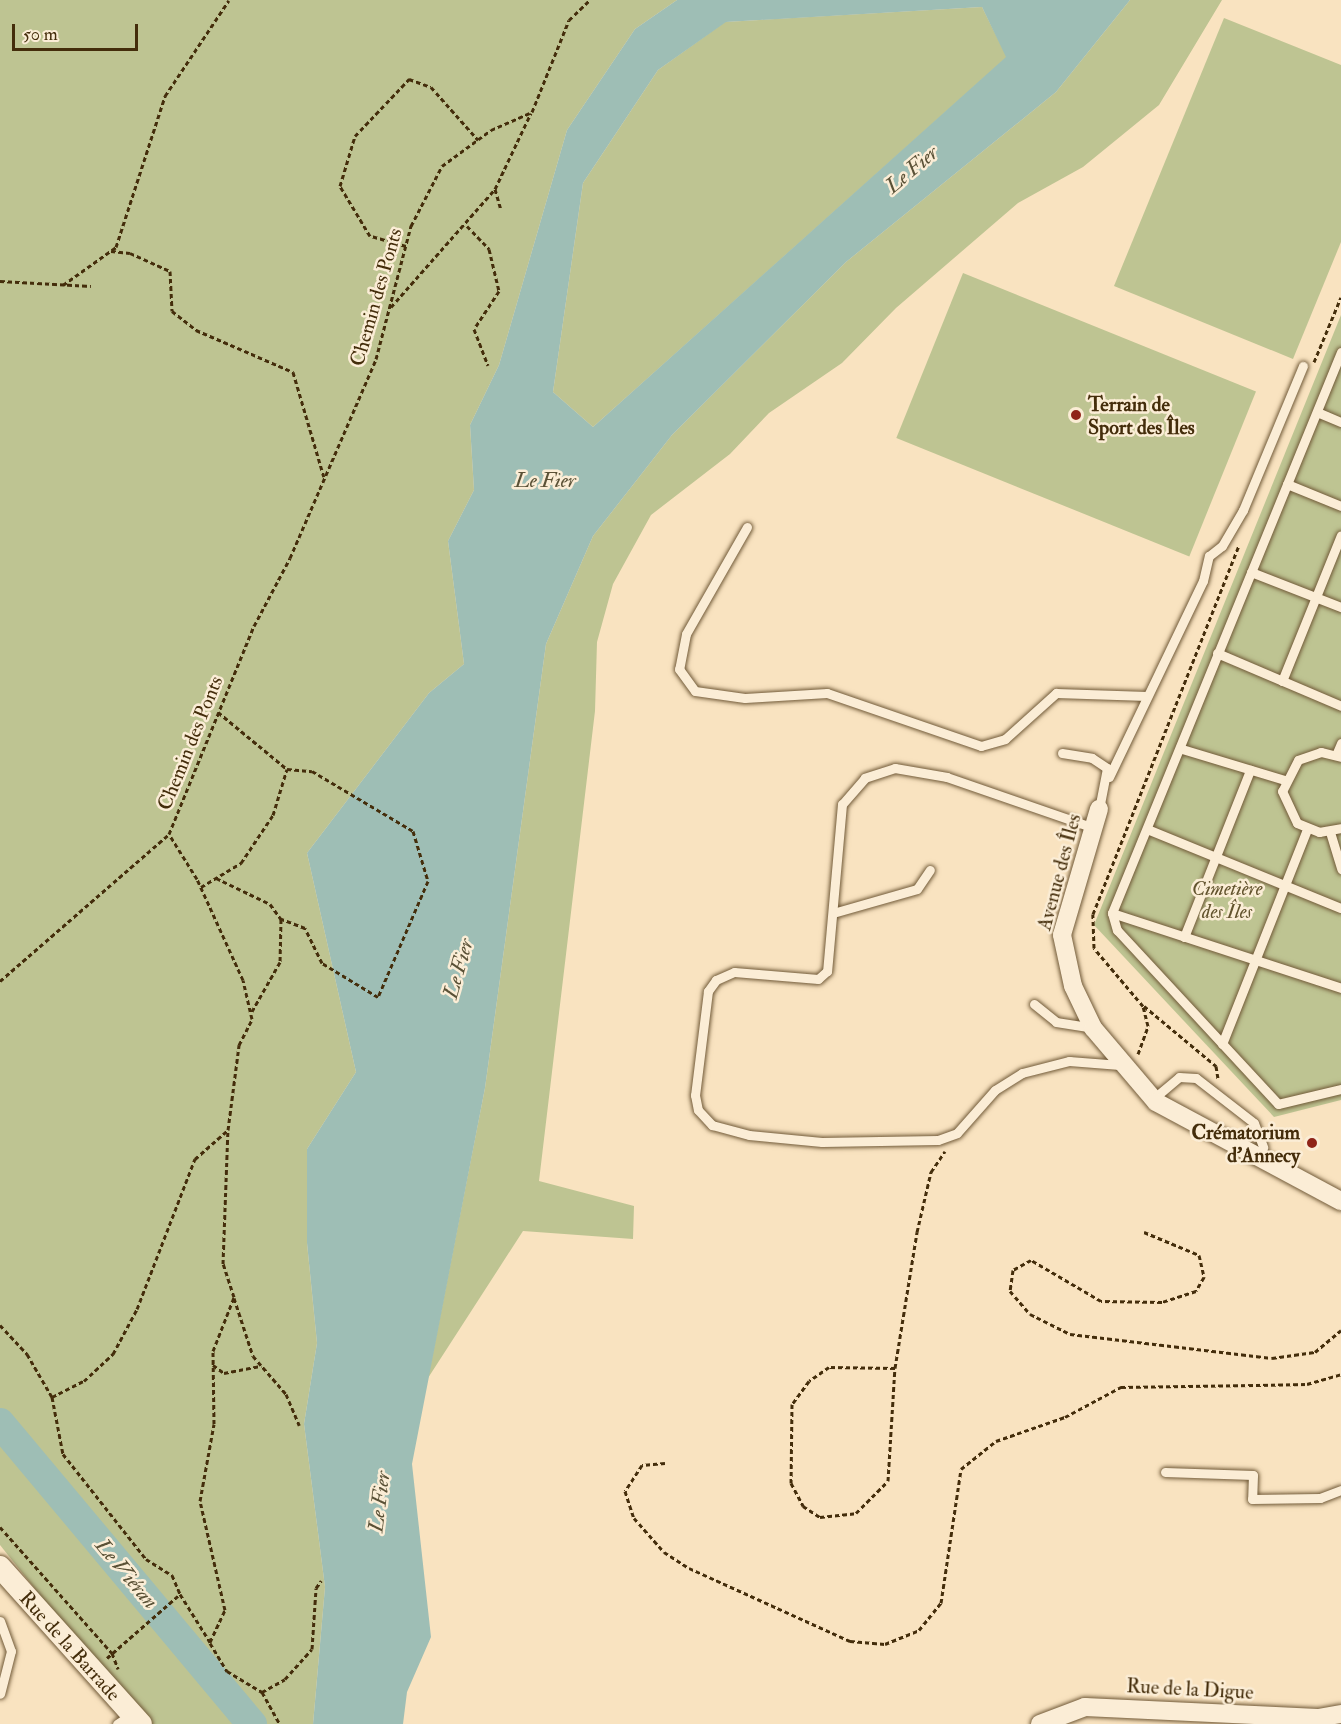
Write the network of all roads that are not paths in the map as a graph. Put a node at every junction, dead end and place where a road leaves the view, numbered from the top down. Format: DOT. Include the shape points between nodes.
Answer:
graph roads {
  1 [pos="1341,352"];
  2 [pos="1303,366"];
  3 [pos="1317,412"];
  4 [pos="1341,422"];
  5 [pos="1287,484"];
  6 [pos="1341,506"];
  7 [pos="747,527"];
  8 [pos="1341,535"];
  9 [pos="1251,572"];
  10 [pos="1316,597"];
  11 [pos="1341,607"];
  12 [pos="1217,653"];
  13 [pos="1282,681"];
  14 [pos="1147,696"];
  15 [pos="1341,706"];
  16 [pos="1341,743"];
  17 [pos="1182,749"];
  18 [pos="1062,753"];
  19 [pos="1339,756"];
  20 [pos="1250,770"];
  21 [pos="1109,777"];
  22 [pos="1285,780"];
  23 [pos="1099,809"];
  24 [pos="1094,828"];
  25 [pos="1341,828"];
  26 [pos="1307,829"];
  27 [pos="1147,830"];
  28 [pos="1330,832"];
  29 [pos="1213,856"];
  30 [pos="1341,869"];
  31 [pos="930,870"];
  32 [pos="1284,885"];
  33 [pos="1341,908"];
  34 [pos="833,913"];
  35 [pos="1112,913"];
  36 [pos="1184,937"];
  37 [pos="1255,960"];
  38 [pos="1341,988"];
  39 [pos="1034,1004"];
  40 [pos="1093,1028"];
  41 [pos="1222,1044"];
  42 [pos="1120,1065"];
  43 [pos="1341,1089"];
  44 [pos="1152,1099"];
  45 [pos="1263,1147"];
  46 [pos="1341,1201"];
  47 [pos="1165,1472"];
  48 [pos="1341,1490"];
  49 [pos="0,1567"];
  50 [pos="0,1621"];
  51 [pos="0,1694"];
  52 [pos="1341,1714"];
  53 [pos="130,1721"];
  54 [pos="1040,1724"];
  1 -- 3 [label="lane"];
  2 -- 14 [label="lane" via="1239,519 1209,556 1203,581"];
  3 -- 4 [label="lane"];
  3 -- 5 [label="lane"];
  5 -- 6 [label="lane"];
  5 -- 9 [label="lane"];
  7 -- 14 [label="lane" via="686,634 679,669 695,691 745,698 827,693 981,746 1005,739 1056,693"];
  8 -- 10 [label="lane"];
  9 -- 10 [label="lane"];
  9 -- 12 [label="lane"];
  10 -- 11 [label="lane"];
  10 -- 13 [label="lane"];
  12 -- 13 [label="lane"];
  12 -- 17 [label="lane"];
  13 -- 15 [label="lane"];
  14 -- 21 [label="lane"];
  16 -- 19 [label="lane"];
  17 -- 20 [label="lane"];
  17 -- 27 [label="lane"];
  18 -- 21 [label="lane" via="1101,762"];
  19 -- 22 [label="lane" via="1309,755"];
  20 -- 22 [label="lane"];
  20 -- 29 [label="lane"];
  21 -- 23 [label="lane"];
  22 -- 26 [label="lane" via="1289,814"];
  23 -- 24 [label="street, Avenue des Îles"];
  24 -- 34 [label="lane" via="947,777 905,768 874,773 842,804"];
  24 -- 40 [label="street, Avenue des Îles" via="1062,934 1073,986"];
  25 -- 28 [label="lane"];
  26 -- 28 [label="lane"];
  26 -- 32 [label="lane"];
  27 -- 29 [label="lane"];
  27 -- 35 [label="lane"];
  28 -- 30 [label="lane"];
  29 -- 32 [label="lane"];
  29 -- 36 [label="lane"];
  31 -- 34 [label="lane" via="917,889"];
  32 -- 33 [label="lane"];
  32 -- 37 [label="lane"];
  34 -- 42 [label="lane" via="828,968 822,977 734,972 711,985 695,1095 698,1110 718,1128 822,1142 938,1140 957,1133 990,1095 1022,1073 1069,1061"];
  35 -- 36 [label="lane"];
  35 -- 41 [label="lane" via="1117,930"];
  36 -- 37 [label="lane"];
  37 -- 38 [label="lane"];
  37 -- 41 [label="lane"];
  39 -- 40 [label="lane" via="1056,1022"];
  40 -- 42 [label="street, Avenue des Îles"];
  41 -- 43 [label="lane" via="1278,1104"];
  42 -- 44 [label="street, Avenue des Îles"];
  44 -- 45 [label="lane" via="1186,1076 1254,1123"];
  44 -- 46 [label="street, Avenue des Îles"];
  47 -- 48 [label="lane" via="1253,1475 1252,1499 1320,1498"];
  49 -- 53 [label="street, Rue de la Barrade"];
  50 -- 51 [label="lane" via="11,1651"];
  52 -- 54 [label="street, Rue de la Digue" via="1318,1718 1085,1707"];
}
